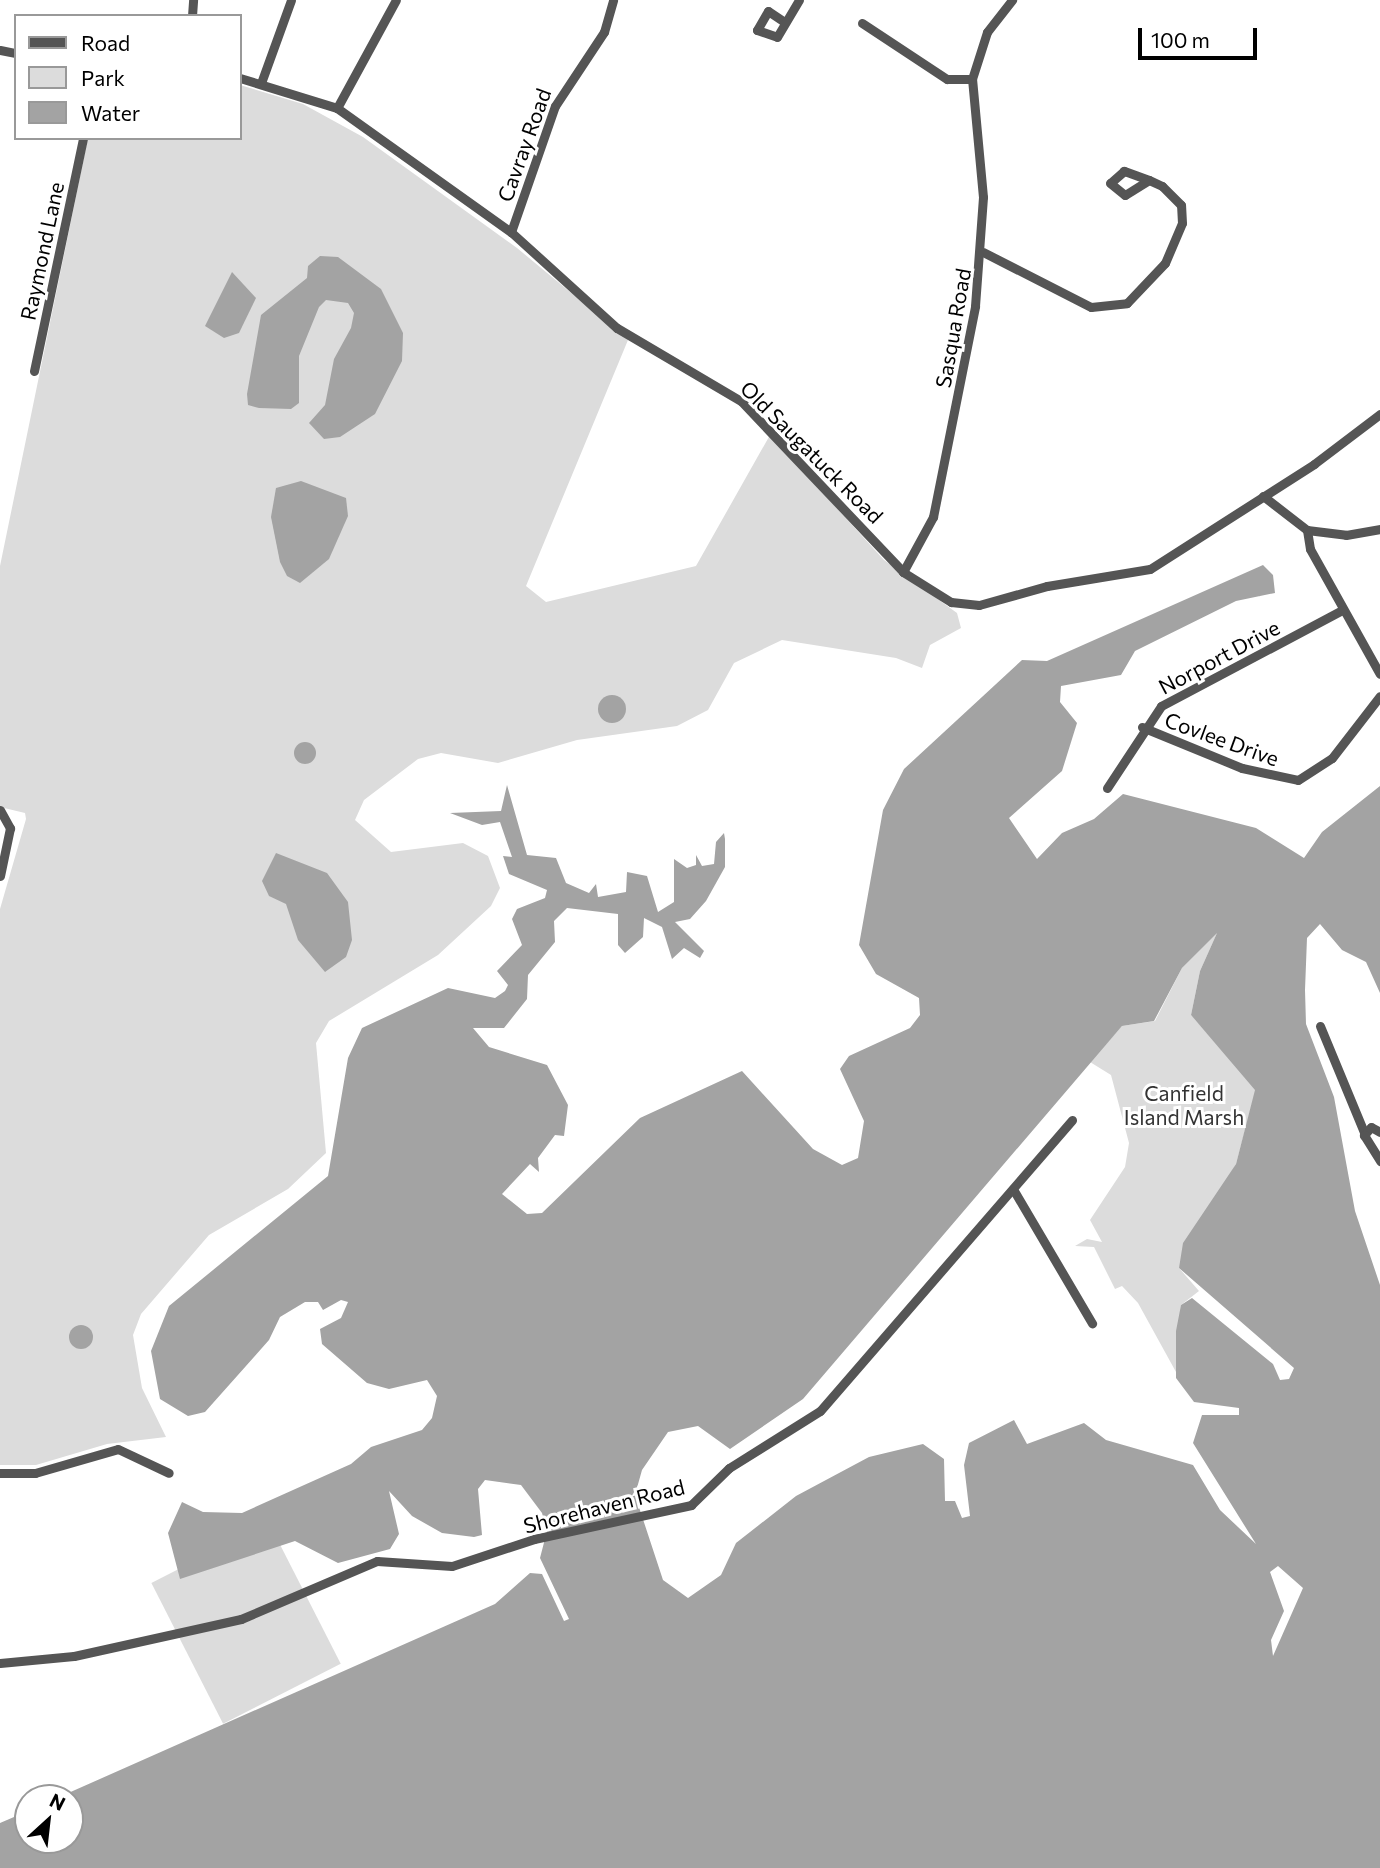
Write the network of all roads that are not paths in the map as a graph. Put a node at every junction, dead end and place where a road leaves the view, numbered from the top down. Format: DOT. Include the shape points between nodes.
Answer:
graph roads {
  1 [pos="291,0"];
  2 [pos="396,0"];
  3 [pos="613,0"];
  4 [pos="799,0"];
  5 [pos="1012,0"];
  6 [pos="783,21"];
  7 [pos="862,23"];
  8 [pos="242,78"];
  9 [pos="972,79"];
  10 [pos="261,83"];
  11 [pos="337,108"];
  12 [pos="83,140"];
  13 [pos="1149,180"];
  14 [pos="511,232"];
  15 [pos="983,252"];
  16 [pos="34,371"];
  17 [pos="1380,414"];
  18 [pos="1263,496"];
  19 [pos="1307,530"];
  20 [pos="1380,530"];
  21 [pos="903,572"];
  22 [pos="1342,610"];
  23 [pos="1380,674"];
  24 [pos="1380,696"];
  25 [pos="1142,727"];
  26 [pos="1107,788"];
  27 [pos="2,813"];
  28 [pos="0,876"];
  29 [pos="1320,1026"];
  30 [pos="1072,1119"];
  31 [pos="1364,1132"];
  32 [pos="1378,1138"];
  33 [pos="1380,1161"];
  34 [pos="1013,1189"];
  35 [pos="1092,1323"];
  36 [pos="0,1473"];
  37 [pos="169,1473"];
  38 [pos="0,1663"];
  1 -- 10 [label="street"];
  2 -- 11 [label="street"];
  3 -- 14 [label="street, Cavray Road" via="604,32 555,107"];
  4 -- 6 [label="street"];
  5 -- 9 [label="street, Sasqua Road" via="987,32"];
  7 -- 9 [label="street" via="947,79"];
  8 -- 10 [label="street, Old Saugatuck Road"];
  9 -- 15 [label="street, Sasqua Road"];
  10 -- 11 [label="street, Old Saugatuck Road"];
  11 -- 14 [label="street, Old Saugatuck Road"];
  12 -- 16 [label="street, Raymond Lane"];
  13 -- 15 [label="street" via="1173,193 1182,222 1165,263 1127,303 1091,307"];
  14 -- 21 [label="street, Old Saugatuck Road" via="617,328 741,401"];
  15 -- 21 [label="street, Sasqua Road" via="939,494 924,540"];
  17 -- 18 [label="street, Old Saugatuck Road"];
  18 -- 19 [label="street"];
  18 -- 21 [label="street, Old Saugatuck Road" via="1178,554 1127,576 1047,586 969,605 942,598"];
  19 -- 20 [label="street" via="1346,535"];
  19 -- 22 [label="street" via="1310,550"];
  22 -- 23 [label="street"];
  22 -- 25 [label="street, Norport Drive" via="1175,698"];
  24 -- 25 [label="street, Covlee Drive" via="1332,758 1298,780 1242,768"];
  25 -- 26 [label="street, Norport Drive"];
  27 -- 28 [label="street" via="9,828"];
  29 -- 31 [label="street"];
  30 -- 34 [label="street, Shorehaven Road"];
  31 -- 32 [label="street"];
  31 -- 32 [label="street" via="1374,1127"];
  32 -- 33 [label="street"];
  34 -- 35 [label="street"];
  34 -- 38 [label="street, Shorehaven Road" via="820,1410 729,1468 691,1506 534,1539 452,1566 377,1561 240,1619 74,1656"];
  36 -- 37 [label="street" via="36,1473 118,1449"];
}
